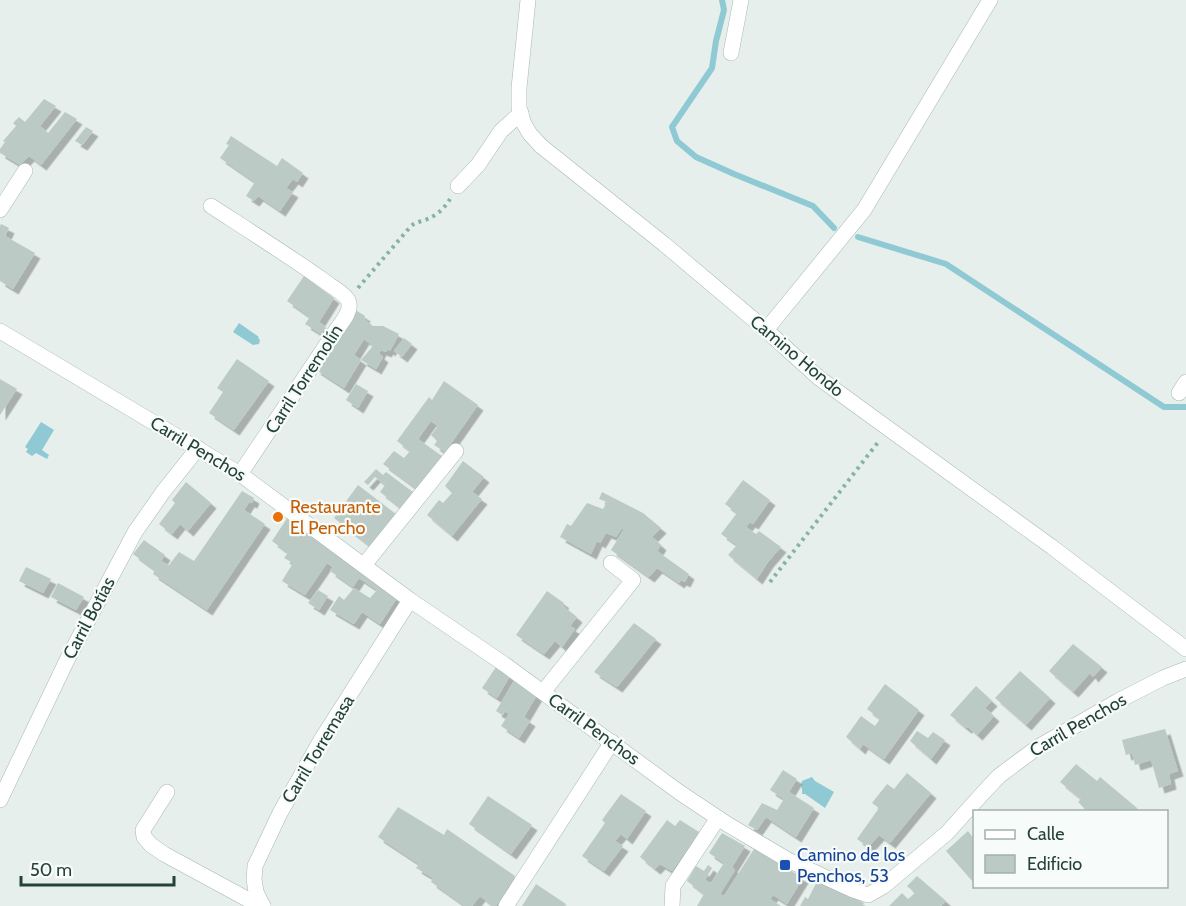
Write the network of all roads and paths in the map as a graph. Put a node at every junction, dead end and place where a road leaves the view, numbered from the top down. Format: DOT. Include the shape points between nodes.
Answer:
graph roads {
  1 [pos="528,0"];
  2 [pos="741,0"];
  3 [pos="990,0"];
  4 [pos="731,53"];
  5 [pos="520,114"];
  6 [pos="25,171"];
  7 [pos="458,186"];
  8 [pos="211,206"];
  9 [pos="0,210"];
  10 [pos="348,300"];
  11 [pos="765,330"];
  12 [pos="0,331"];
  13 [pos="888,429"];
  14 [pos="198,448"];
  15 [pos="456,452"];
  16 [pos="240,474"];
  17 [pos="611,563"];
  18 [pos="364,565"];
  19 [pos="770,582"];
  20 [pos="410,600"];
  21 [pos="1184,659"];
  22 [pos="543,692"];
  23 [pos="612,742"];
  24 [pos="167,792"];
  25 [pos="0,800"];
  26 [pos="718,818"];
  27 [pos="870,901"];
  28 [pos="262,906"];
  29 [pos="506,906"];
  30 [pos="672,906"];
  1 -- 5 [label="street, Camino Hondo"];
  2 -- 4 [label="street"];
  3 -- 11 [label="street" via="864,210"];
  5 -- 7 [label="street" via="501,130 478,165"];
  5 -- 11 [label="street, Camino Hondo" via="541,146"];
  6 -- 9 [label="street"];
  7 -- 10 [label="path" via="447,205 411,226"];
  8 -- 10 [label="street"];
  10 -- 16 [label="street, Carril Torremolín" via="345,316"];
  11 -- 13 [label="street, Camino Hondo" via="819,378"];
  12 -- 14 [label="street, Carril Penchos"];
  13 -- 19 [label="path"];
  13 -- 21 [label="street, Camino Hondo" via="1052,547"];
  14 -- 16 [label="street, Carril Penchos"];
  14 -- 25 [label="street, Carril Botías" via="135,532 67,660"];
  15 -- 18 [label="street"];
  16 -- 18 [label="street, Carril Penchos"];
  17 -- 22 [label="street" via="633,580"];
  18 -- 20 [label="street, Carril Penchos"];
  20 -- 22 [label="street, Carril Penchos"];
  20 -- 28 [label="street, Carril Torremasa" via="321,740 280,813 255,866 256,892"];
  21 -- 27 [label="street, Carril Penchos" via="1015,764 947,833"];
  22 -- 23 [label="street, Carril Penchos"];
  23 -- 26 [label="street, Carril Penchos"];
  23 -- 29 [label="street"];
  24 -- 28 [label="street" via="143,830 144,837 164,854"];
  26 -- 27 [label="street, Carril Penchos" via="788,860"];
  26 -- 30 [label="street" via="673,885"];
}
